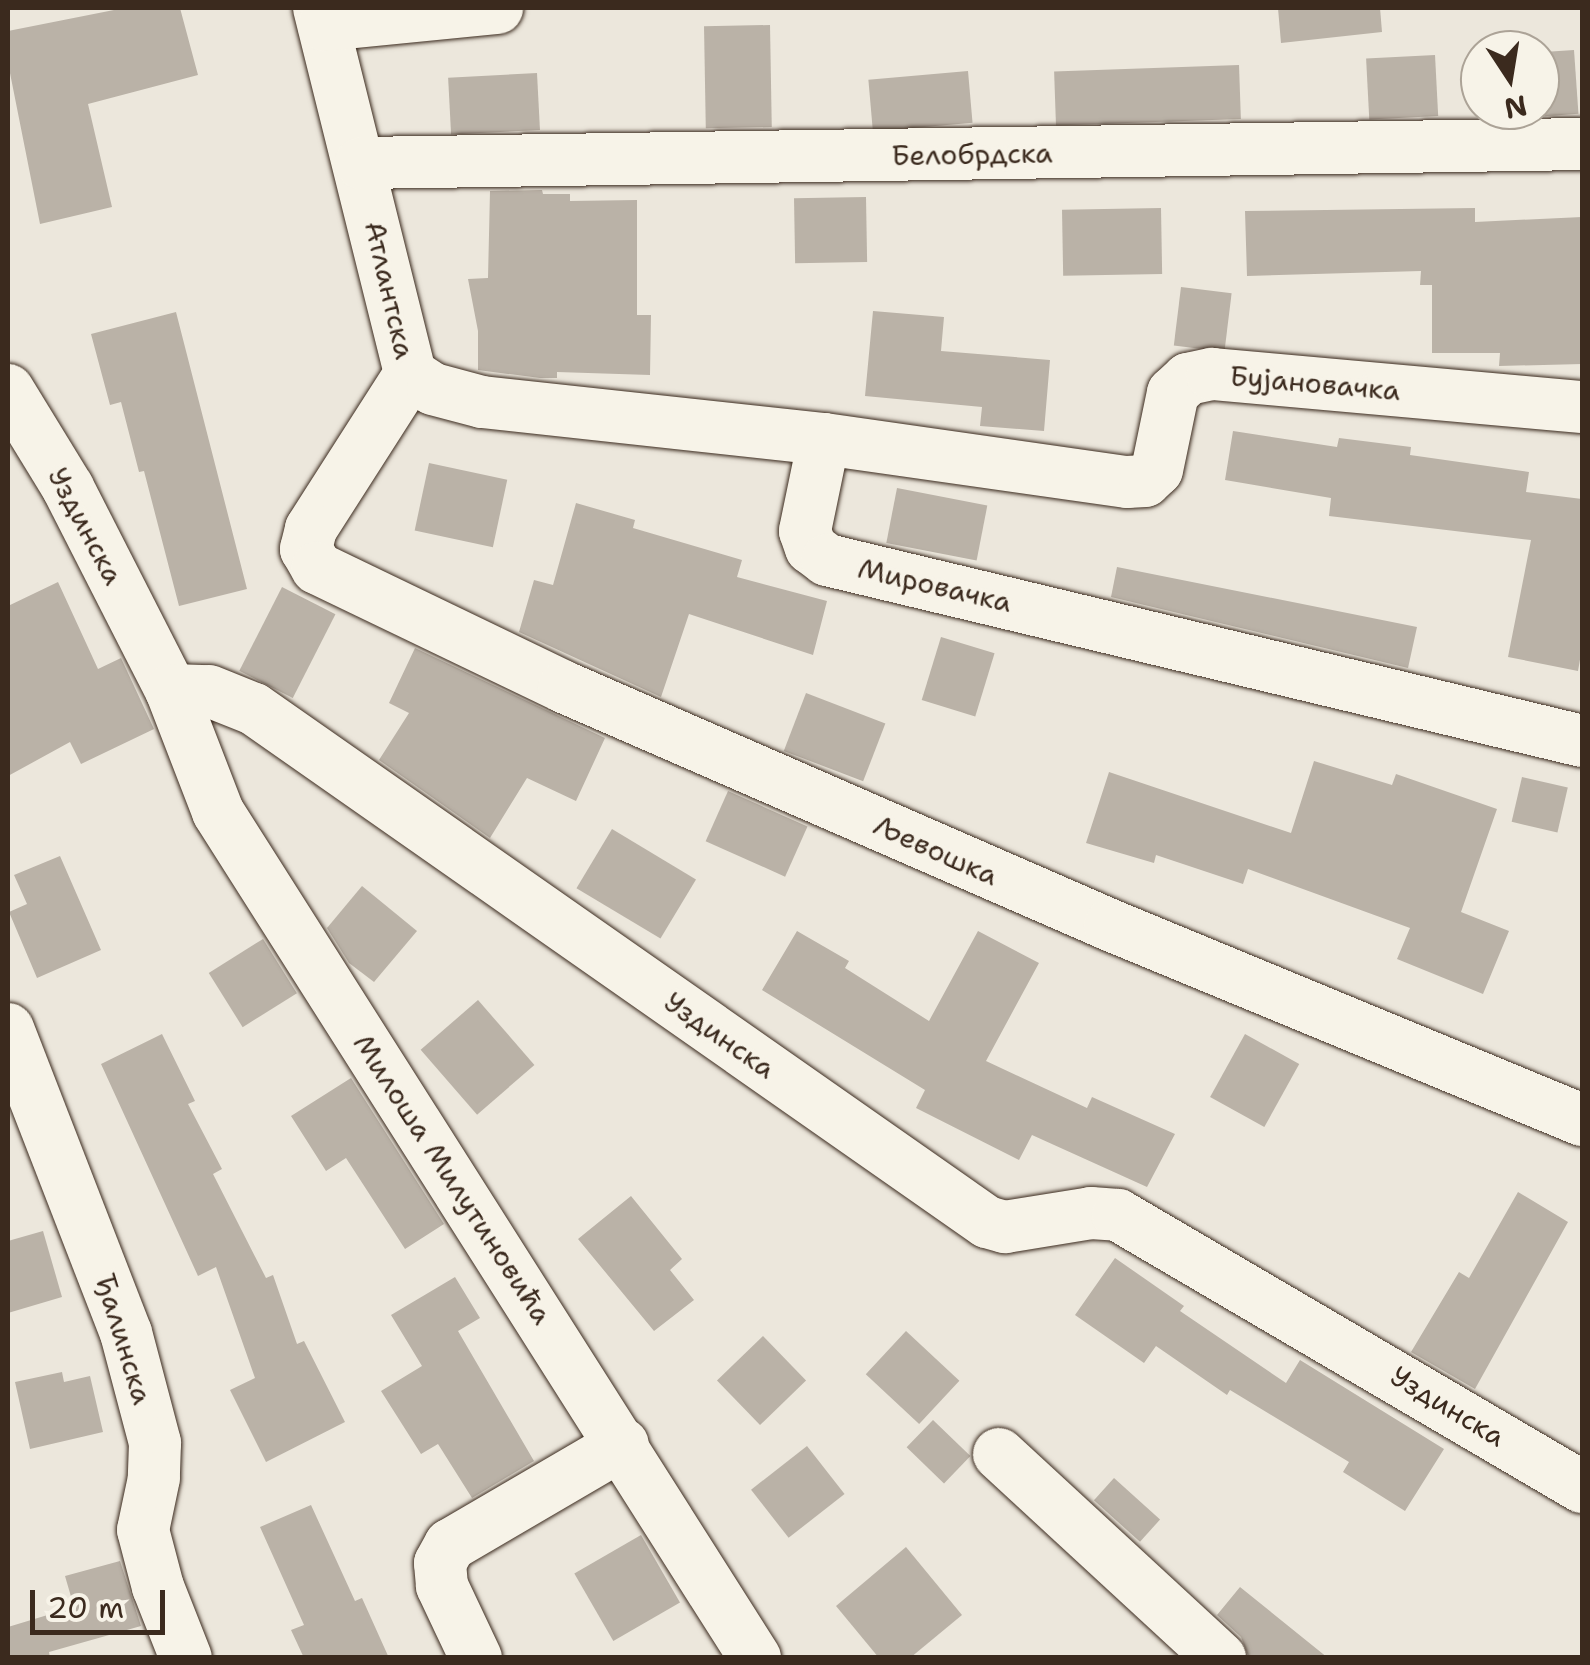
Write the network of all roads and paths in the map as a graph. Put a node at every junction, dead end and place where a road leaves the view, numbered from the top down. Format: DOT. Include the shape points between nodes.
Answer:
graph roads {
  1 [pos="497,8"];
  2 [pos="322,16"];
  3 [pos="1582,144"];
  4 [pos="361,163"];
  5 [pos="410,374"];
  6 [pos="8,390"];
  7 [pos="1582,407"];
  8 [pos="824,439"];
  9 [pos="306,550"];
  10 [pos="171,690"];
  11 [pos="1582,740"];
  12 [pos="8,1029"];
  13 [pos="1582,1120"];
  14 [pos="623,1444"];
  15 [pos="999,1454"];
  16 [pos="1582,1486"];
  17 [pos="186,1658"];
  18 [pos="476,1658"];
  19 [pos="755,1658"];
  20 [pos="1220,1658"];
  1 -- 2 [label="street"];
  2 -- 4 [label="street, Атлантска"];
  3 -- 4 [label="street, Белобрдска"];
  4 -- 5 [label="street, Атлантска"];
  5 -- 8 [label="street" via="433,390 482,402"];
  5 -- 9 [label="street, Атлантска" via="311,529"];
  6 -- 10 [label="street, Уздинска" via="68,488"];
  7 -- 8 [label="street, Бујановачка" via="1212,374 1188,379 1173,393 1157,470 1146,481"];
  8 -- 11 [label="street, Мировачка" via="805,532 811,548 827,560"];
  9 -- 13 [label="street, Љевошка" via="317,568 564,688 1110,926"];
  10 -- 14 [label="street, Милоша Милутиновића" via="218,812"];
  10 -- 16 [label="street, Уздинска" via="209,691 254,709 988,1222 1005,1227 1118,1215"];
  12 -- 17 [label="street, Ђалинска" via="126,1333 155,1443 143,1530"];
  14 -- 18 [label="street" via="450,1546 440,1563 442,1586"];
  14 -- 19 [label="street, Милоша Милутиновића"];
  15 -- 20 [label="street"];
}
